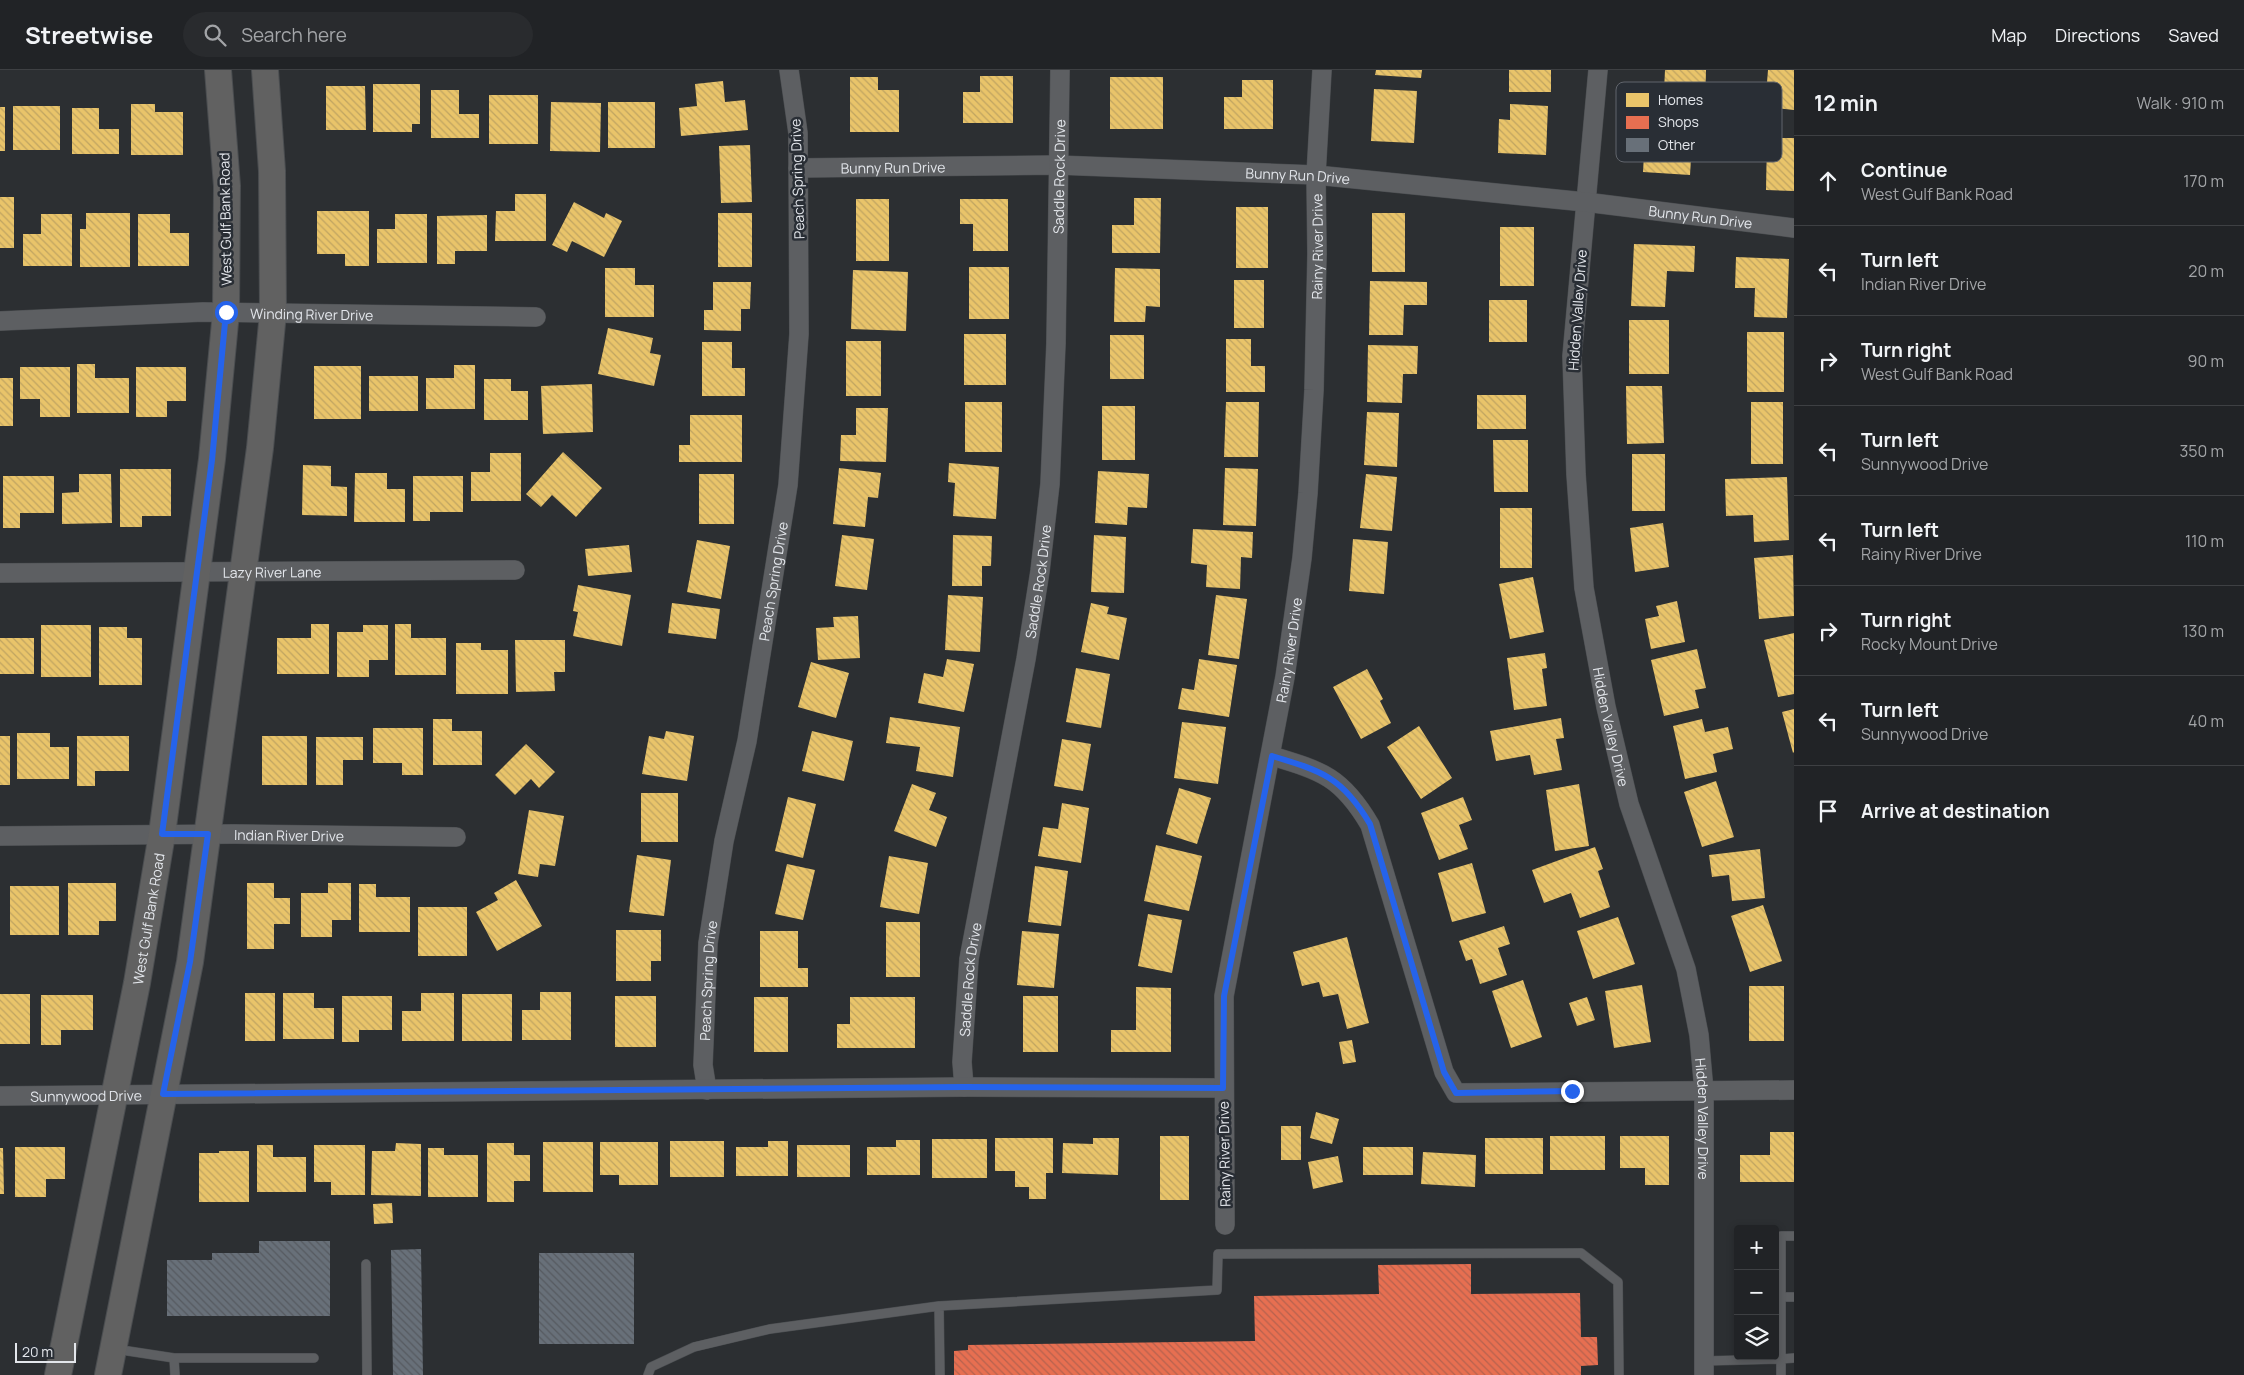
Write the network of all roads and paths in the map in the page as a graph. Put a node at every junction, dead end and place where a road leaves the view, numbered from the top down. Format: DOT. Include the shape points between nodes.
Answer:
graph roads {
  1 [pos="218,70"];
  2 [pos="265,70"];
  3 [pos="789,70"];
  4 [pos="1060,70"];
  5 [pos="1322,70"];
  6 [pos="1598,70"];
  7 [pos="1057,165"];
  8 [pos="798,168"];
  9 [pos="1316,175"];
  10 [pos="1585,202"];
  11 [pos="1794,228"];
  12 [pos="226,312"];
  13 [pos="274,313"];
  14 [pos="536,317"];
  15 [pos="0,321"];
  16 [pos="515,570"];
  17 [pos="197,571"];
  18 [pos="243,571"];
  19 [pos="0,573"];
  20 [pos="1272,756"];
  21 [pos="162,834"];
  22 [pos="208,834"];
  23 [pos="0,836"];
  24 [pos="456,837"];
  25 [pos="964,1087"];
  26 [pos="1223,1088"];
  27 [pos="706,1090"];
  28 [pos="1794,1090"];
  29 [pos="1704,1091"];
  30 [pos="115,1093"];
  31 [pos="163,1094"];
  32 [pos="0,1096"];
  33 [pos="1225,1225"];
  34 [pos="1794,1236"];
  35 [pos="366,1264"];
  36 [pos="1781,1297"];
  37 [pos="1794,1297"];
  38 [pos="939,1306"];
  39 [pos="113,1349"];
  40 [pos="174,1358"];
  41 [pos="314,1358"];
  42 [pos="1781,1358"];
  43 [pos="1794,1358"];
  44 [pos="1704,1368"];
  45 [pos="58,1375"];
  46 [pos="108,1375"];
  47 [pos="174,1375"];
  48 [pos="366,1375"];
  49 [pos="648,1375"];
  50 [pos="940,1375"];
  51 [pos="1619,1375"];
  52 [pos="1781,1375"];
  1 -- 12 [label="main road, West Gulf Bank Road" via="227,186"];
  2 -- 13 [label="main road" via="272,171"];
  3 -- 8 [label="street, Peach Spring Drive" via="798,134"];
  4 -- 7 [label="street, Saddle Rock Drive"];
  5 -- 9 [label="street, Rainy River Drive"];
  6 -- 10 [label="street, Hidden Valley Drive"];
  7 -- 8 [label="street, Bunny Run Drive"];
  7 -- 9 [label="street, Bunny Run Drive"];
  7 -- 25 [label="street, Saddle Rock Drive" via="1056,343 1050,484 1026,659 968,959 962,1062"];
  8 -- 27 [label="street, Peach Spring Drive" via="800,334 788,485 747,741 724,841 708,943"];
  9 -- 10 [label="street, Bunny Run Drive"];
  9 -- 20 [label="street, Rainy River Drive" via="1314,390 1308,493 1302,558"];
  10 -- 11 [label="street, Bunny Run Drive"];
  10 -- 29 [label="street, Hidden Valley Drive" via="1572,356 1584,588 1606,707 1629,804 1686,969 1699,1035"];
  12 -- 13 [label="street, Winding River Drive"];
  12 -- 15 [label="street, Winding River Drive"];
  12 -- 17 [label="main road, West Gulf Bank Road" via="212,460"];
  13 -- 14 [label="street, Winding River Drive"];
  13 -- 18 [label="main road"];
  16 -- 18 [label="street, Lazy River Lane"];
  17 -- 18 [label="street, Lazy River Lane"];
  17 -- 19 [label="street, Lazy River Lane"];
  17 -- 21 [label="main road, West Gulf Bank Road"];
  18 -- 22 [label="main road"];
  20 -- 26 [label="street, Rainy River Drive" via="1224,996"];
  20 -- 29 [label="street" via="1332,778 1354,799 1370,824 1444,1072 1456,1093"];
  21 -- 22 [label="street, Indian River Drive"];
  21 -- 23 [label="street, Indian River Drive"];
  21 -- 30 [label="main road, West Gulf Bank Road"];
  22 -- 24 [label="street, Indian River Drive"];
  22 -- 31 [label="main road" via="190,962"];
  25 -- 26 [label="street, Sunnywood Drive"];
  25 -- 27 [label="street, Sunnywood Drive"];
  26 -- 33 [label="street, Rainy River Drive"];
  27 -- 31 [label="street, Sunnywood Drive"];
  28 -- 29 [label="street"];
  29 -- 44 [label="street, Hidden Valley Drive"];
  30 -- 31 [label="street, Sunnywood Drive"];
  30 -- 32 [label="street, Sunnywood Drive"];
  30 -- 45 [label="main road, West Gulf Bank Road"];
  31 -- 39 [label="main road"];
  34 -- 36 [label="lane" via="1781,1236"];
  35 -- 48 [label="lane"];
  36 -- 37 [label="lane"];
  36 -- 42 [label="lane"];
  38 -- 49 [label="lane" via="761,1332 694,1347 651,1367"];
  38 -- 50 [label="lane"];
  38 -- 51 [label="lane" via="1217,1290 1218,1254 1581,1253 1618,1282"];
  39 -- 40 [label="lane"];
  39 -- 46 [label="main road"];
  40 -- 41 [label="lane"];
  40 -- 47 [label="lane"];
  42 -- 43 [label="lane"];
  42 -- 44 [label="lane"];
  42 -- 52 [label="lane"];
}
